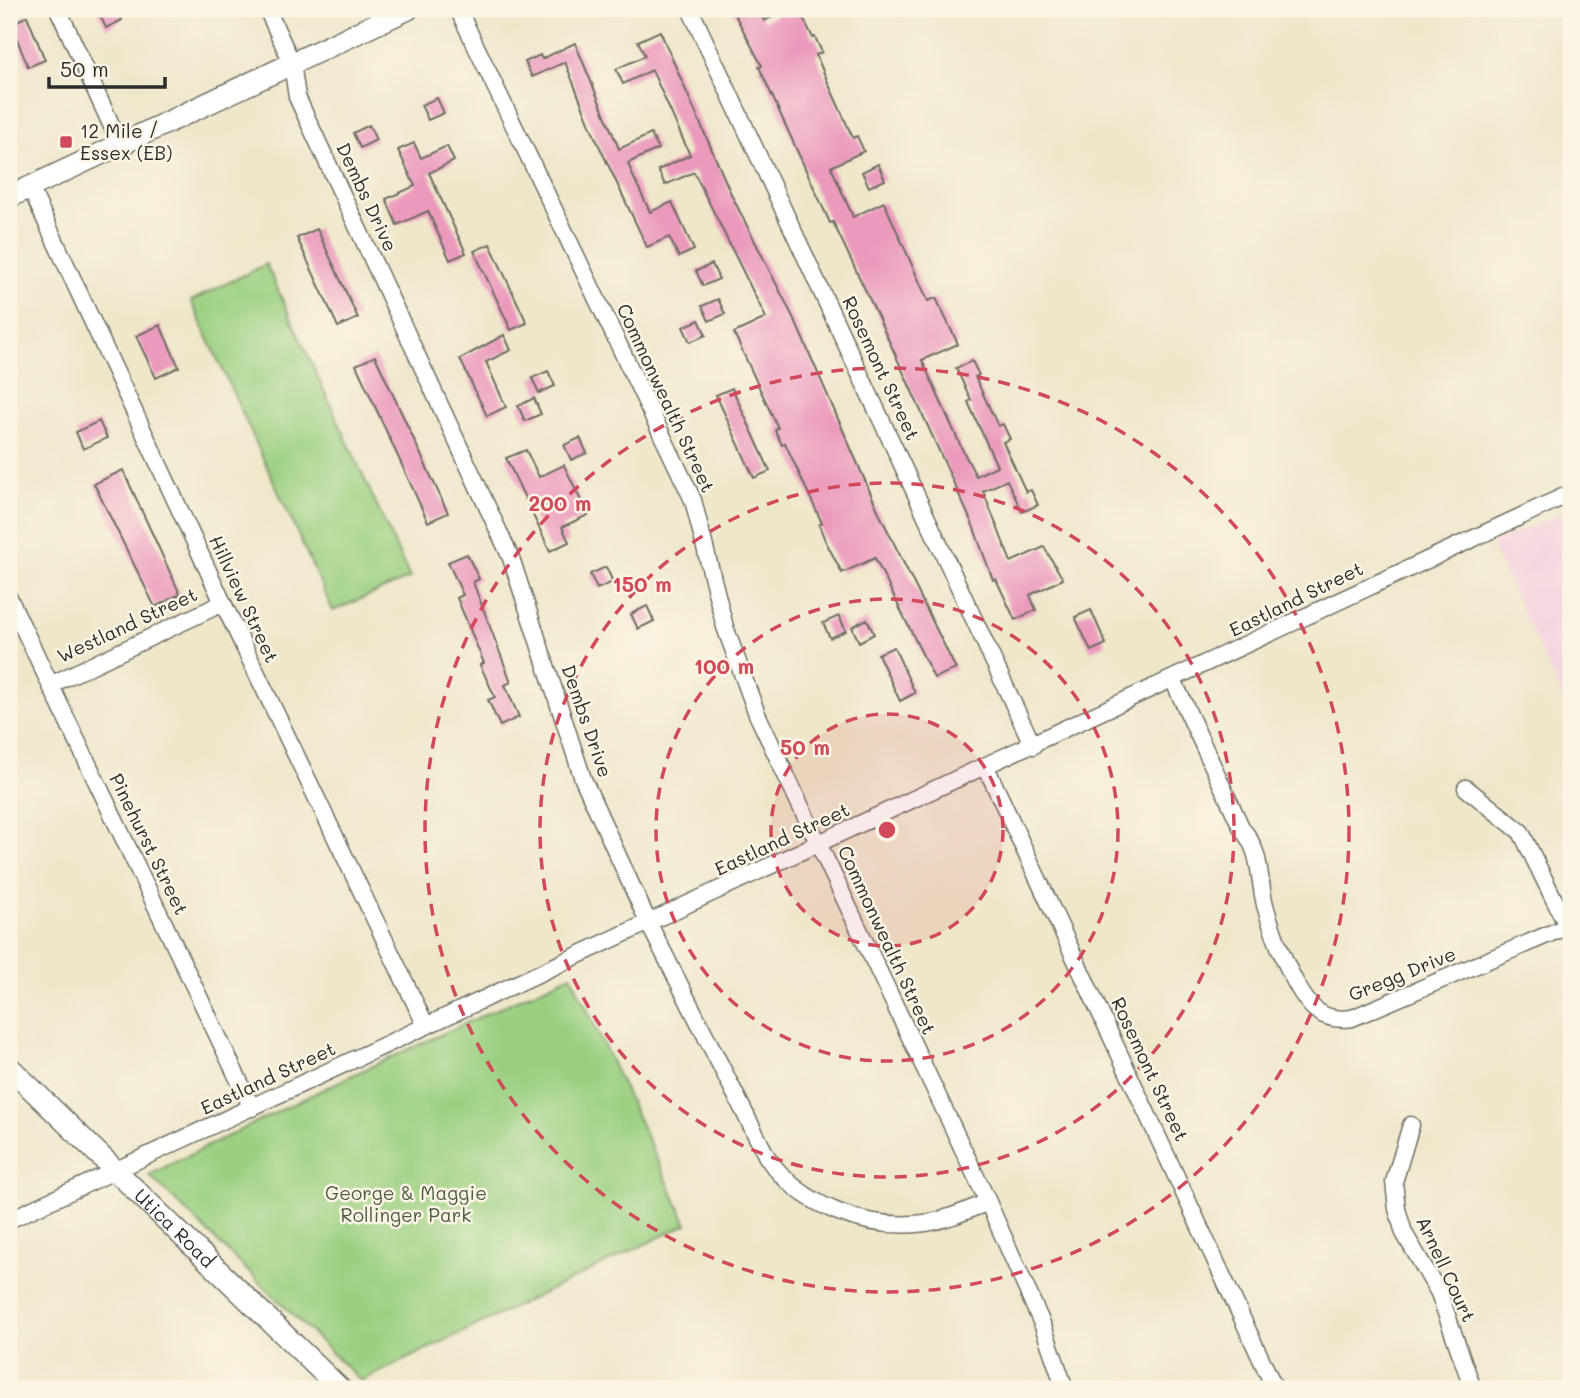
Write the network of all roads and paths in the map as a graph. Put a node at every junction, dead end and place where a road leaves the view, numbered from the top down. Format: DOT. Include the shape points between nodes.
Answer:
graph roads {
  1 [pos="58,9"];
  2 [pos="267,9"];
  3 [pos="408,9"];
  4 [pos="458,9"];
  5 [pos="690,9"];
  6 [pos="292,63"];
  7 [pos="120,144"];
  8 [pos="30,187"];
  9 [pos="9,197"];
  10 [pos="1571,493"];
  11 [pos="9,598"];
  12 [pos="223,603"];
  13 [pos="1173,681"];
  14 [pos="50,685"];
  15 [pos="1033,746"];
  16 [pos="986,767"];
  17 [pos="1466,788"];
  18 [pos="818,845"];
  19 [pos="649,924"];
  20 [pos="1569,930"];
  21 [pos="426,1026"];
  22 [pos="9,1067"];
  23 [pos="252,1108"];
  24 [pos="1411,1125"];
  25 [pos="116,1171"];
  26 [pos="988,1202"];
  27 [pos="9,1220"];
  28 [pos="340,1389"];
  29 [pos="1065,1389"];
  30 [pos="1275,1389"];
  31 [pos="1473,1389"];
  1 -- 7 [label="street"];
  2 -- 6 [label="street, Dembs Drive"];
  3 -- 6 [label="main road"];
  4 -- 18 [label="street, Commonwealth Street" via="692,500 738,666"];
  5 -- 15 [label="street, Rosemont Street"];
  6 -- 7 [label="main road"];
  6 -- 19 [label="street, Dembs Drive" via="297,97 511,558 568,740"];
  7 -- 8 [label="main road"];
  8 -- 9 [label="main road"];
  8 -- 12 [label="street, Hillview Street"];
  10 -- 13 [label="street, Eastland Street" via="1412,564 1356,596"];
  11 -- 14 [label="street, Pinehurst Street"];
  12 -- 14 [label="street, Westland Street"];
  12 -- 21 [label="street, Hillview Street"];
  13 -- 15 [label="street, Eastland Street"];
  13 -- 20 [label="street, Gregg Drive" via="1242,829 1253,842 1270,923 1315,1010 1330,1018 1352,1018"];
  14 -- 23 [label="street, Pinehurst Street"];
  15 -- 16 [label="street, Eastland Street"];
  16 -- 18 [label="street, Eastland Street"];
  16 -- 30 [label="street, Rosemont Street"];
  17 -- 20 [label="street" via="1521,832"];
  18 -- 19 [label="street, Eastland Street"];
  18 -- 26 [label="street, Commonwealth Street"];
  19 -- 21 [label="street, Eastland Street"];
  19 -- 26 [label="street, Dembs Drive" via="756,1139 791,1185 847,1216 882,1223 926,1223"];
  21 -- 23 [label="street, Eastland Street"];
  22 -- 25 [label="main road, Utica Road"];
  23 -- 25 [label="street, Eastland Street"];
  24 -- 31 [label="street, Arnell Court" via="1394,1182 1397,1209 1408,1242 1438,1293"];
  25 -- 27 [label="street, Eastland Street"];
  25 -- 28 [label="main road, Utica Road"];
  26 -- 29 [label="street, Commonwealth Street" via="1043,1326"];
}
